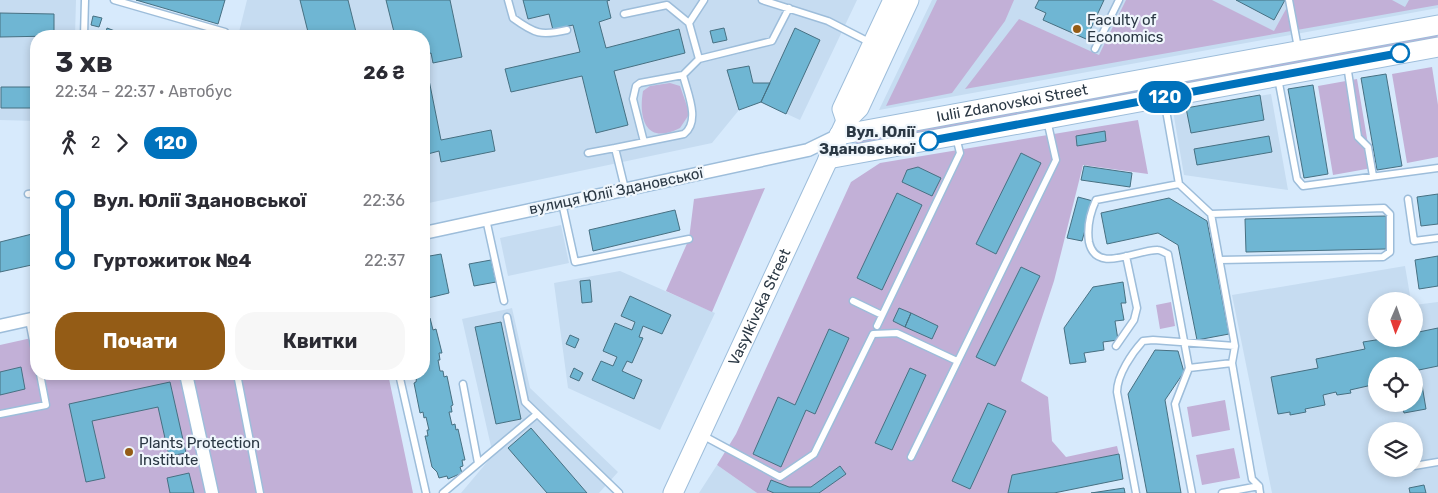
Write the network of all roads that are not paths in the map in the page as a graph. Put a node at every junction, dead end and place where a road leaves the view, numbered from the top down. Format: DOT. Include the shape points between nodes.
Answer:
graph roads {
  1 [pos="85,0"];
  2 [pos="114,0"];
  3 [pos="508,0"];
  4 [pos="704,0"];
  5 [pos="762,0"];
  6 [pos="893,0"];
  7 [pos="908,0"];
  8 [pos="1119,0"];
  9 [pos="1289,0"];
  10 [pos="667,3"];
  11 [pos="789,8"];
  12 [pos="624,14"];
  13 [pos="689,23"];
  14 [pos="1438,25"];
  15 [pos="84,30"];
  16 [pos="218,30"];
  17 [pos="567,30"];
  18 [pos="872,43"];
  19 [pos="1438,46"];
  20 [pos="1096,48"];
  21 [pos="1298,49"];
  22 [pos="699,59"];
  23 [pos="1346,63"];
  24 [pos="683,74"];
  25 [pos="1278,76"];
  26 [pos="1164,97"];
  27 [pos="1047,118"];
  28 [pos="842,128"];
  29 [pos="956,136"];
  30 [pos="644,142"];
  31 [pos="615,148"];
  32 [pos="808,150"];
  33 [pos="588,153"];
  34 [pos="828,159"];
  35 [pos="1438,168"];
  36 [pos="1373,176"];
  37 [pos="1179,184"];
  38 [pos="625,189"];
  39 [pos="1408,199"];
  40 [pos="562,203"];
  41 [pos="1210,214"];
  42 [pos="486,219"];
  43 [pos="430,232"];
  44 [pos="1438,238"];
  45 [pos="689,239"];
  46 [pos="1126,256"];
  47 [pos="1220,260"];
  48 [pos="504,301"];
  49 [pos="853,301"];
  50 [pos="882,315"];
  51 [pos="507,317"];
  52 [pos="30,320"];
  53 [pos="0,326"];
  54 [pos="877,326"];
  55 [pos="1184,344"];
  56 [pos="1116,346"];
  57 [pos="1235,346"];
  58 [pos="957,361"];
  59 [pos="1232,363"];
  60 [pos="1189,368"];
  61 [pos="41,380"];
  62 [pos="187,380"];
  63 [pos="238,380"];
  64 [pos="400,380"];
  65 [pos="463,384"];
  66 [pos="0,414"];
  67 [pos="538,414"];
  68 [pos="701,434"];
  69 [pos="911,457"];
  70 [pos="1438,462"];
  71 [pos="478,463"];
  72 [pos="1423,464"];
  73 [pos="1260,489"];
  74 [pos="212,493"];
  75 [pos="260,493"];
  76 [pos="426,493"];
  77 [pos="443,493"];
  78 [pos="619,493"];
  79 [pos="673,493"];
  80 [pos="1136,493"];
  81 [pos="1192,493"];
  82 [pos="1222,493"];
  1 -- 15 [label="lane"];
  2 -- 16 [label="lane"];
  3 -- 17 [label="lane" via="513,18 539,33"];
  4 -- 13 [label="lane"];
  5 -- 11 [label="lane"];
  6 -- 18 [label="street, Vasylkivska Street"];
  7 -- 28 [label="street, Vasylkivska Street" via="859,108"];
  8 -- 20 [label="lane"];
  9 -- 21 [label="lane"];
  10 -- 12 [label="lane"];
  10 -- 13 [label="lane"];
  11 -- 18 [label="lane" via="828,21"];
  11 -- 22 [label="lane" via="772,41"];
  13 -- 22 [label="lane"];
  14 -- 21 [label="street, Iulii Zdanovskoi Street"];
  18 -- 28 [label="street, Vasylkivska Street" via="842,109"];
  19 -- 23 [label="street, Iulii Zdanovskoi Street"];
  21 -- 28 [label="street, Iulii Zdanovskoi Street"];
  22 -- 24 [label="lane"];
  23 -- 25 [label="street, Iulii Zdanovskoi Street"];
  23 -- 36 [label="lane" via="1358,137 1368,147"];
  24 -- 30 [label="lane" via="692,124 684,134"];
  24 -- 30 [label="lane" via="640,83 633,91"];
  25 -- 26 [label="street, Iulii Zdanovskoi Street"];
  25 -- 36 [label="lane" via="1297,179 1303,186"];
  26 -- 27 [label="street, Iulii Zdanovskoi Street"];
  26 -- 37 [label="lane"];
  27 -- 29 [label="street, Iulii Zdanovskoi Street"];
  27 -- 58 [label="lane" via="1056,160"];
  28 -- 32 [label="street, Iulii Zdanovskoi Street"];
  28 -- 34 [label="street, Vasylkivska Street"];
  29 -- 34 [label="street, Iulii Zdanovskoi Street"];
  29 -- 50 [label="lane" via="960,153"];
  30 -- 31 [label="lane"];
  31 -- 33 [label="lane"];
  31 -- 38 [label="lane"];
  32 -- 34 [label="street"];
  32 -- 38 [label="street, вулиця Юлії Здановської"];
  34 -- 68 [label="street, Vasylkivska Street"];
  35 -- 36 [label="lane" via="1379,178"];
  37 -- 41 [label="lane"];
  37 -- 46 [label="lane" via="1096,200 1088,234 1090,247 1096,256 1106,260"];
  38 -- 40 [label="street, вулиця Юлії Здановської"];
  39 -- 44 [label="lane" via="1414,241"];
  40 -- 42 [label="street, вулиця Юлії Здановської"];
  40 -- 45 [label="lane" via="575,262"];
  41 -- 47 [label="lane"];
  41 -- 47 [label="lane" via="1384,208 1390,214 1390,252 1383,256"];
  42 -- 43 [label="street, вулиця Юлії Здановської"];
  42 -- 48 [label="lane"];
  46 -- 55 [label="lane" via="1159,250 1168,254"];
  46 -- 56 [label="lane" via="1137,308 1134,320"];
  47 -- 57 [label="lane"];
  49 -- 50 [label="lane"];
  50 -- 54 [label="lane"];
  51 -- 67 [label="lane" via="525,402"];
  52 -- 53 [label="street"];
  55 -- 57 [label="lane"];
  55 -- 60 [label="lane"];
  55 -- 80 [label="lane" via="1143,341 1117,383"];
  57 -- 59 [label="lane"];
  58 -- 68 [label="lane" via="897,333 873,334 814,454 780,477"];
  58 -- 69 [label="lane"];
  59 -- 60 [label="lane"];
  59 -- 73 [label="lane" via="1252,479"];
  60 -- 81 [label="lane" via="1175,404"];
  61 -- 66 [label="lane" via="46,404"];
  62 -- 74 [label="street"];
  63 -- 75 [label="lane"];
  64 -- 76 [label="lane"];
  65 -- 71 [label="lane"];
  67 -- 71 [label="lane"];
  67 -- 78 [label="lane"];
  68 -- 79 [label="street, Vasylkivska Street"];
  70 -- 72 [label="lane"];
  71 -- 77 [label="lane"];
  73 -- 82 [label="lane"];
}
